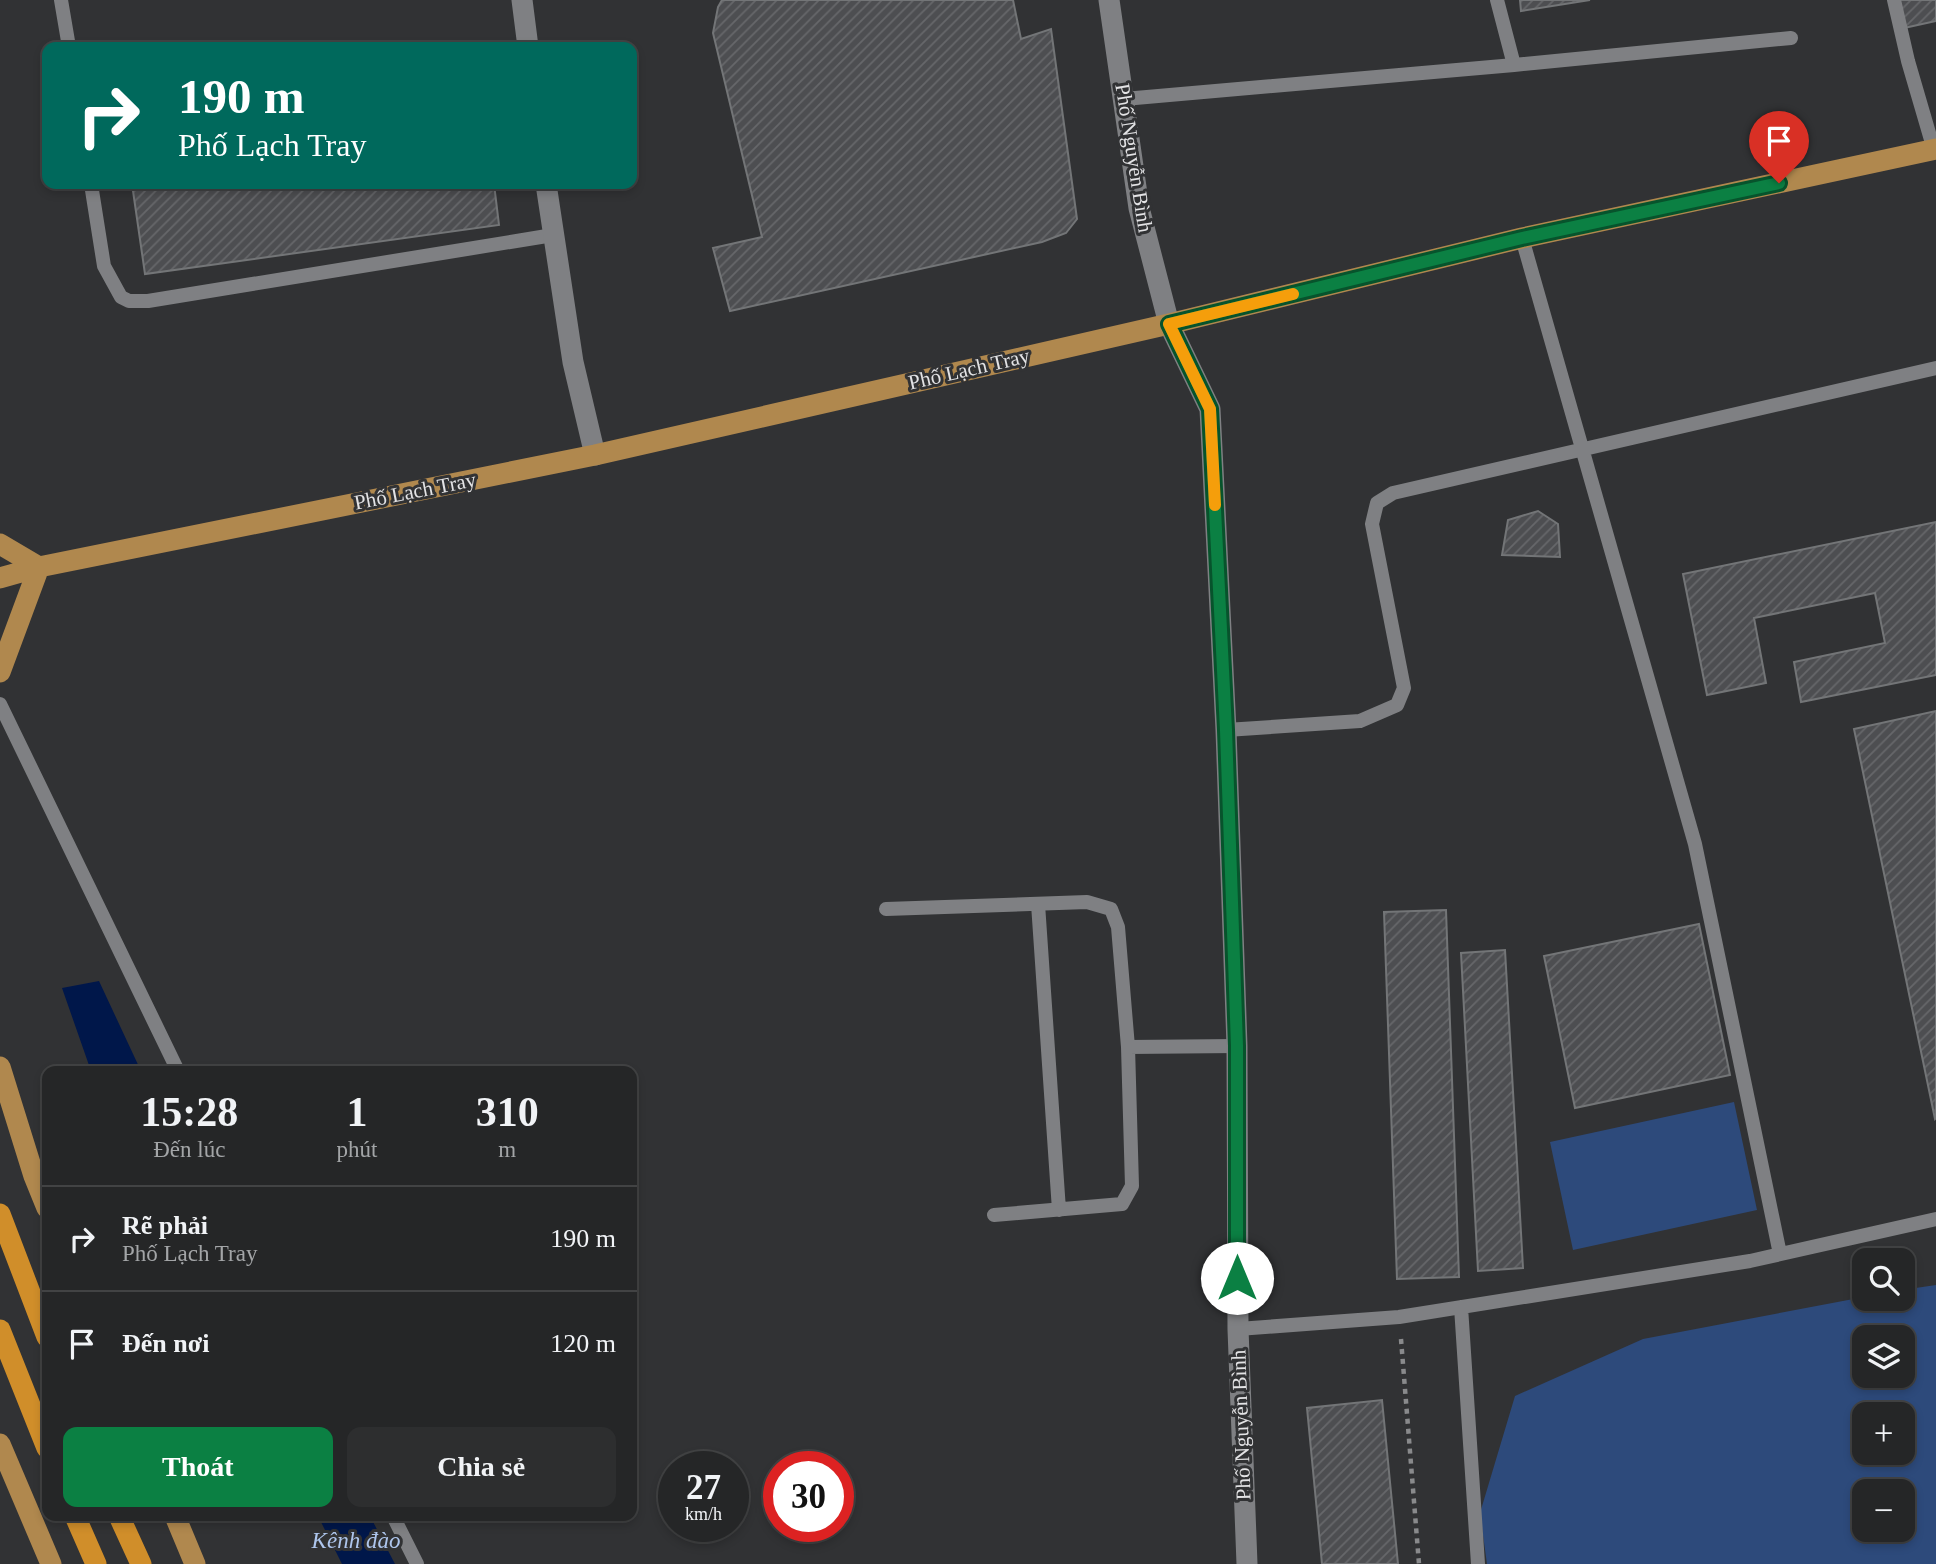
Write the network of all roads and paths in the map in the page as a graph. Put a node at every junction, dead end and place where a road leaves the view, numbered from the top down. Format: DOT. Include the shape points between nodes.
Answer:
graph roads {
  1 [pos="61,0"];
  2 [pos="522,0"];
  3 [pos="1109,0"];
  4 [pos="1497,0"];
  5 [pos="1894,0"];
  6 [pos="1791,38"];
  7 [pos="68,42"];
  8 [pos="527,42"];
  9 [pos="1514,65"];
  10 [pos="1124,99"];
  11 [pos="1935,150"];
  12 [pos="92,189"];
  13 [pos="547,189"];
  14 [pos="553,235"];
  15 [pos="1522,238"];
  16 [pos="1169,324"];
  17 [pos="1936,368"];
  18 [pos="1580,450"];
  19 [pos="595,455"];
  20 [pos="0,544"];
  21 [pos="39,567"];
  22 [pos="0,578"];
  23 [pos="0,672"];
  24 [pos="0,704"];
  25 [pos="1226,730"];
  26 [pos="1038,904"];
  27 [pos="886,909"];
  28 [pos="1237,1046"];
  29 [pos="1128,1047"];
  30 [pos="176,1066"];
  31 [pos="0,1067"];
  32 [pos="42,1196"];
  33 [pos="1059,1210"];
  34 [pos="0,1214"];
  35 [pos="994,1215"];
  36 [pos="1936,1219"];
  37 [pos="1780,1254"];
  38 [pos="1461,1307"];
  39 [pos="1399,1317"];
  40 [pos="42,1325"];
  41 [pos="1238,1329"];
  42 [pos="0,1330"];
  43 [pos="42,1435"];
  44 [pos="0,1444"];
  45 [pos="77,1521"];
  46 [pos="121,1521"];
  47 [pos="177,1521"];
  48 [pos="395,1521"];
  49 [pos="51,1564"];
  50 [pos="96,1564"];
  51 [pos="141,1564"];
  52 [pos="195,1564"];
  53 [pos="416,1564"];
  54 [pos="1247,1564"];
  55 [pos="1419,1564"];
  56 [pos="1478,1564"];
  1 -- 7 [label="lane"];
  2 -- 8 [label="street"];
  3 -- 10 [label="street, Phố Nguyễn Bình"];
  4 -- 9 [label="lane"];
  5 -- 11 [label="lane"];
  6 -- 9 [label="lane"];
  9 -- 10 [label="lane"];
  10 -- 16 [label="street, Phố Nguyễn Bình" via="1139,208"];
  11 -- 15 [label="main road, Phố Lạch Tray"];
  12 -- 14 [label="lane" via="104,266 121,297 148,302"];
  13 -- 14 [label="street"];
  14 -- 19 [label="street" via="573,362"];
  15 -- 16 [label="main road, Phố Lạch Tray"];
  15 -- 18 [label="lane"];
  16 -- 19 [label="main road, Phố Lạch Tray"];
  16 -- 25 [label="street, Phố Nguyễn Bình" via="1210,409"];
  17 -- 18 [label="lane"];
  18 -- 25 [label="lane" via="1393,493 1377,503 1372,524 1404,688 1397,705 1360,721"];
  18 -- 37 [label="lane" via="1695,844"];
  19 -- 21 [label="main road, Phố Lạch Tray"];
  20 -- 21 [label="main road"];
  21 -- 22 [label="main road, Phố Lạch Tray"];
  21 -- 23 [label="main road"];
  24 -- 30 [label="lane"];
  25 -- 28 [label="street, Phố Nguyễn Bình"];
  26 -- 27 [label="lane"];
  26 -- 29 [label="lane" via="1087,902 1111,909 1118,927"];
  26 -- 33 [label="lane"];
  28 -- 29 [label="lane"];
  28 -- 41 [label="street, Phố Nguyễn Bình"];
  29 -- 33 [label="lane" via="1132,1186 1122,1204"];
  31 -- 32 [label="main road"];
  33 -- 35 [label="lane"];
  34 -- 40 [label="highway"];
  36 -- 37 [label="lane"];
  37 -- 38 [label="lane"];
  38 -- 39 [label="lane"];
  38 -- 56 [label="lane"];
  39 -- 41 [label="lane"];
  39 -- 55 [label="path"];
  41 -- 54 [label="street, Phố Nguyễn Bình"];
  42 -- 43 [label="highway"];
  44 -- 49 [label="main road"];
  45 -- 50 [label="highway"];
  46 -- 51 [label="highway"];
  47 -- 52 [label="main road"];
  48 -- 53 [label="lane"];
}
